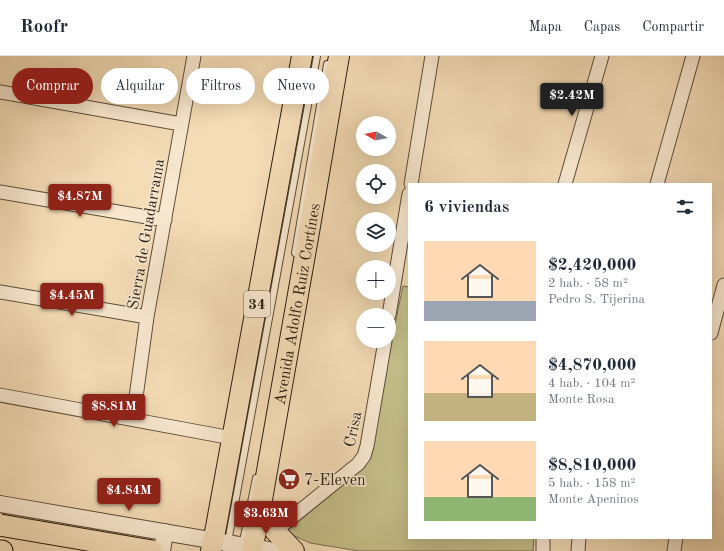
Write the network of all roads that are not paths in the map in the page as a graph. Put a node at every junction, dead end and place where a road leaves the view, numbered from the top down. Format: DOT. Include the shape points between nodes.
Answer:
graph roads {
  1 [pos="194,56"];
  2 [pos="302,56"];
  3 [pos="317,56"];
  4 [pos="329,56"];
  5 [pos="339,56"];
  6 [pos="432,56"];
  7 [pos="602,56"];
  8 [pos="693,56"];
  9 [pos="0,92"];
  10 [pos="181,124"];
  11 [pos="411,183"];
  12 [pos="565,183"];
  13 [pos="657,183"];
  14 [pos="0,192"];
  15 [pos="408,200"];
  16 [pos="165,220"];
  17 [pos="294,259"];
  18 [pos="724,285"];
  19 [pos="0,292"];
  20 [pos="390,308"];
  21 [pos="720,315"];
  22 [pos="147,317"];
  23 [pos="712,331"];
  24 [pos="383,348"];
  25 [pos="0,395"];
  26 [pos="133,419"];
  27 [pos="232,438"];
  28 [pos="258,469"];
  29 [pos="0,504"];
  30 [pos="261,505"];
  31 [pos="114,524"];
  32 [pos="0,525"];
  33 [pos="275,531"];
  34 [pos="165,532"];
  35 [pos="543,539"];
  36 [pos="578,539"];
  37 [pos="676,539"];
  38 [pos="233,547"];
  39 [pos="109,551"];
  40 [pos="152,551"];
  41 [pos="162,551"];
  42 [pos="274,551"];
  43 [pos="294,551"];
  44 [pos="543,551"];
  45 [pos="578,551"];
  46 [pos="674,551"];
  1 -- 10 [label="street, Sierra de Guadarrama"];
  2 -- 27 [label="main road, 34"];
  3 -- 38 [label="lane"];
  4 -- 17 [label="lane"];
  5 -- 30 [label="main road, Avenida Adolfo Ruiz Cortínes"];
  6 -- 11 [label="street"];
  7 -- 12 [label="street"];
  8 -- 13 [label="street"];
  9 -- 10 [label="street"];
  10 -- 16 [label="street, Sierra de Guadarrama"];
  14 -- 16 [label="street"];
  15 -- 20 [label="street"];
  16 -- 22 [label="street, Sierra de Guadarrama"];
  18 -- 21 [label="street"];
  19 -- 22 [label="street"];
  21 -- 23 [label="street"];
  22 -- 26 [label="street, Sierra de Guadarrama"];
  24 -- 33 [label="street, Crisa" via="364,456 358,464"];
  25 -- 26 [label="street"];
  26 -- 27 [label="street"];
  27 -- 38 [label="main road, 34" via="216,527"];
  28 -- 38 [label="lane"];
  29 -- 31 [label="street"];
  30 -- 33 [label="main road"];
  30 -- 38 [label="main road, Avenida Adolfo Ruiz Cortínes"];
  31 -- 34 [label="street"];
  31 -- 39 [label="street"];
  32 -- 40 [label="highway, bridge"];
  33 -- 43 [label="main road"];
  34 -- 38 [label="street"];
  34 -- 41 [label="street"];
  35 -- 44 [label="street"];
  36 -- 45 [label="street"];
  37 -- 46 [label="street"];
  38 -- 42 [label="street"];
}
